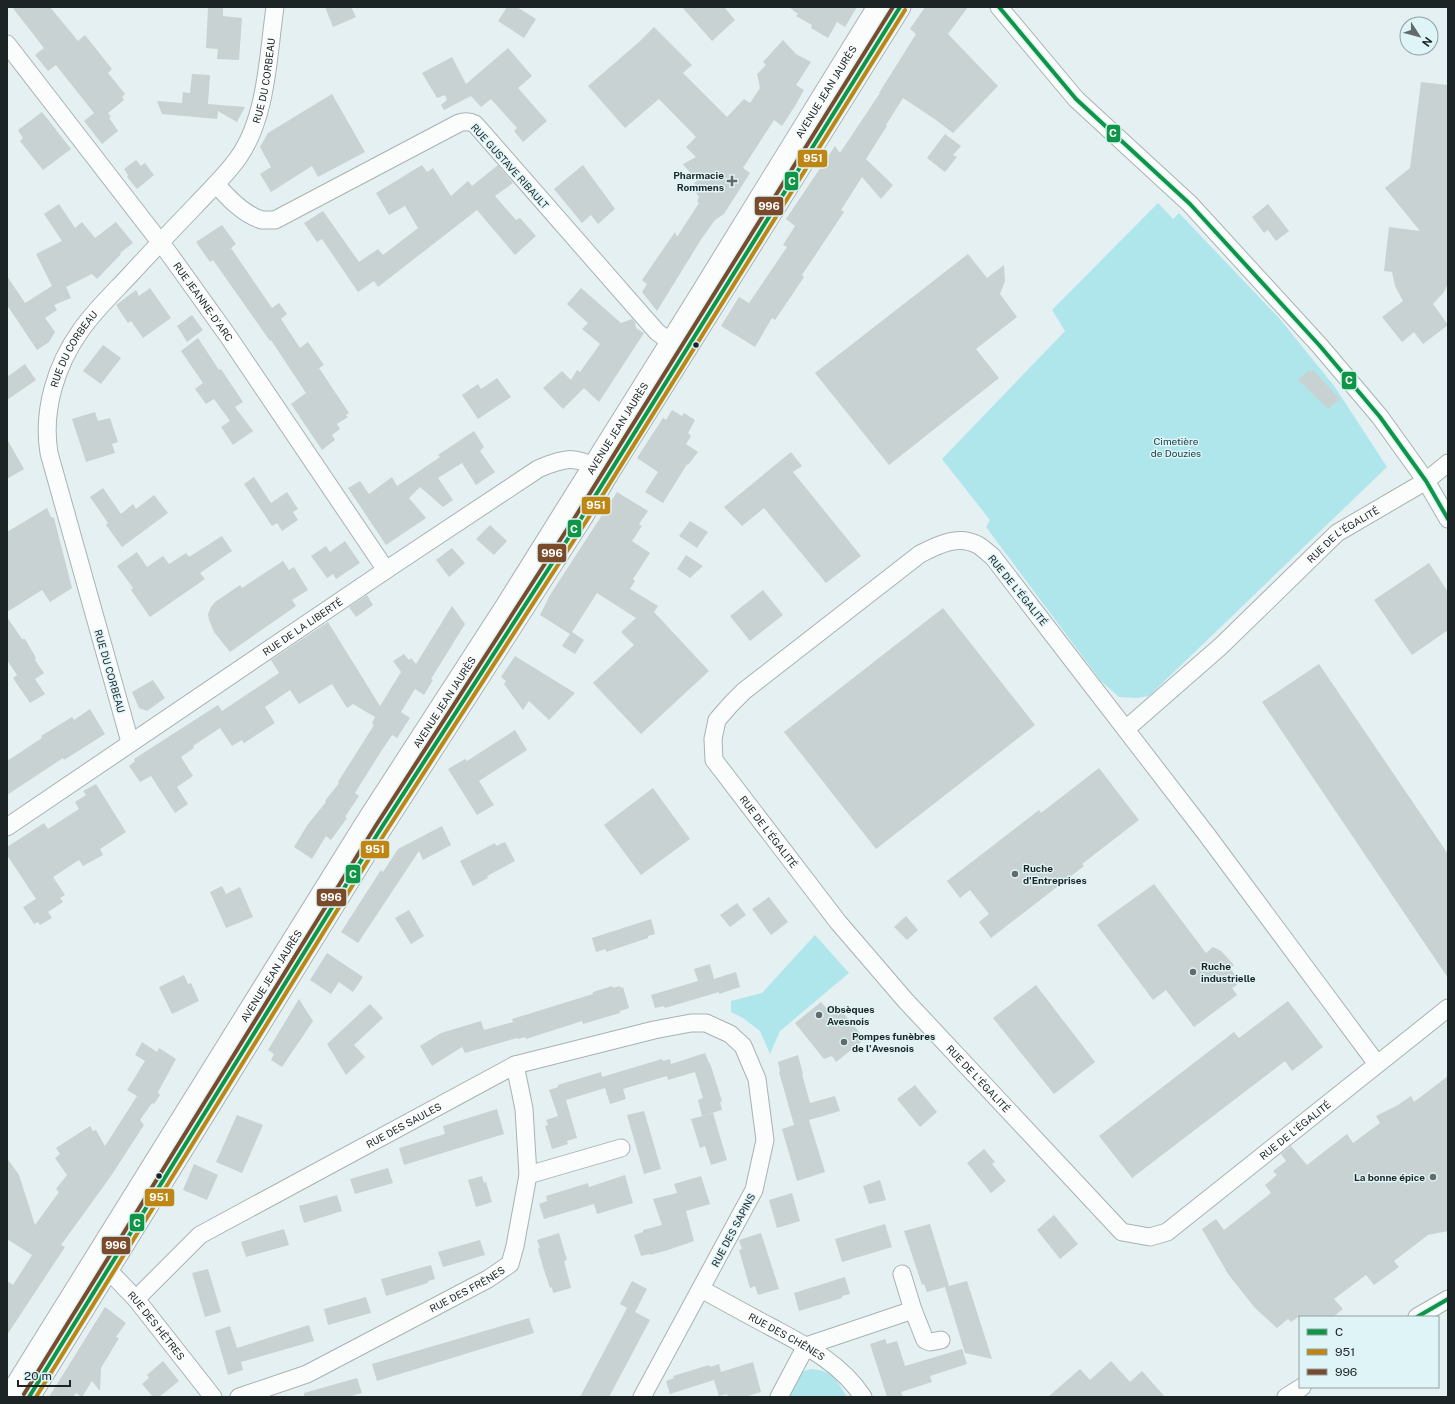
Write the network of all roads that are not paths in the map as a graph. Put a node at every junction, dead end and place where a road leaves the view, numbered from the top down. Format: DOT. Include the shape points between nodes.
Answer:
graph roads {
  1 [pos="275,7"];
  2 [pos="999,7"];
  3 [pos="887,11"];
  4 [pos="7,44"];
  5 [pos="216,184"];
  6 [pos="160,242"];
  7 [pos="677,347"];
  8 [pos="1448,463"];
  9 [pos="600,470"];
  10 [pos="1426,481"];
  11 [pos="1448,519"];
  12 [pos="386,570"];
  13 [pos="1126,729"];
  14 [pos="130,742"];
  15 [pos="7,827"];
  16 [pos="1448,1008"];
  17 [pos="706,1022"];
  18 [pos="1377,1064"];
  19 [pos="515,1065"];
  20 [pos="621,1148"];
  21 [pos="528,1175"];
  22 [pos="102,1265"];
  23 [pos="902,1274"];
  24 [pos="701,1289"];
  25 [pos="136,1298"];
  26 [pos="1448,1299"];
  27 [pos="913,1310"];
  28 [pos="1420,1316"];
  29 [pos="941,1340"];
  30 [pos="806,1346"];
  31 [pos="1300,1388"];
  32 [pos="9,1397"];
  33 [pos="29,1397"];
  34 [pos="213,1397"];
  35 [pos="239,1397"];
  36 [pos="642,1397"];
  37 [pos="780,1397"];
  38 [pos="863,1397"];
  39 [pos="1286,1397"];
  1 -- 5 [label="street, RUE DU CORBEAU" via="258,114 251,135 238,158"];
  2 -- 10 [label="street" via="1076,99 1190,204 1320,346 1380,417"];
  3 -- 7 [label="main road, AVENUE JEAN JAURÈS"];
  4 -- 6 [label="street, RUE JEANNE-D'ARC"];
  5 -- 6 [label="street, RUE DU CORBEAU"];
  5 -- 7 [label="street, RUE GUSTAVE RIBAULT" via="246,212 262,220 275,220 459,123 470,121 657,332"];
  6 -- 12 [label="street, RUE JEANNE-D'ARC" via="228,336"];
  6 -- 14 [label="street, RUE DU CORBEAU" via="80,330 60,370 52,394 47,438 49,453"];
  7 -- 9 [label="main road, AVENUE JEAN JAURÈS"];
  8 -- 10 [label="street, RUE DE L'ÉGALITÉ"];
  9 -- 12 [label="street, RUE DE LA LIBERTÉ" via="579,459 557,460 538,469"];
  9 -- 22 [label="main road, AVENUE JEAN JAURÈS" via="505,608 362,830"];
  10 -- 11 [label="street"];
  10 -- 13 [label="street, RUE DE L'ÉGALITÉ" via="1337,533 1221,646"];
  12 -- 14 [label="street, RUE DE LA LIBERTÉ"];
  13 -- 18 [label="street, RUE DE L'ÉGALITÉ"];
  13 -- 18 [label="street, RUE DE L'ÉGALITÉ" via="994,556 977,545 961,540 940,544 920,554 744,691 717,720 713,739 714,760 838,922 904,1000 1122,1232 1150,1237 1167,1232"];
  14 -- 15 [label="street, RUE DE LA LIBERTÉ"];
  16 -- 18 [label="street"];
  17 -- 19 [label="street, RUE DES SAULES" via="654,1030"];
  17 -- 24 [label="street, RUE DES SAPINS" via="730,1034 743,1046 757,1079 765,1140 754,1190"];
  19 -- 21 [label="street, RUE DES FRÊNES" via="524,1109"];
  19 -- 25 [label="street, RUE DES SAULES" via="200,1236"];
  20 -- 21 [label="street"];
  21 -- 35 [label="street, RUE DES FRÊNES" via="516,1246 510,1264 488,1279 307,1374"];
  22 -- 25 [label="street, RUE DES HÊTRES"];
  22 -- 32 [label="main road, AVENUE JEAN JAURÈS"];
  22 -- 33 [label="main road, AVENUE JEAN JAURÈS"];
  23 -- 27 [label="street"];
  24 -- 30 [label="street, RUE DES CHÊNES"];
  24 -- 36 [label="street, RUE DES SAPINS"];
  25 -- 34 [label="street, RUE DES HÊTRES"];
  26 -- 28 [label="street"];
  27 -- 29 [label="street" via="925,1340"];
  27 -- 30 [label="street"];
  30 -- 37 [label="street"];
  30 -- 38 [label="street, RUE DES CHÊNES" via="838,1369"];
  31 -- 39 [label="street"];
}
